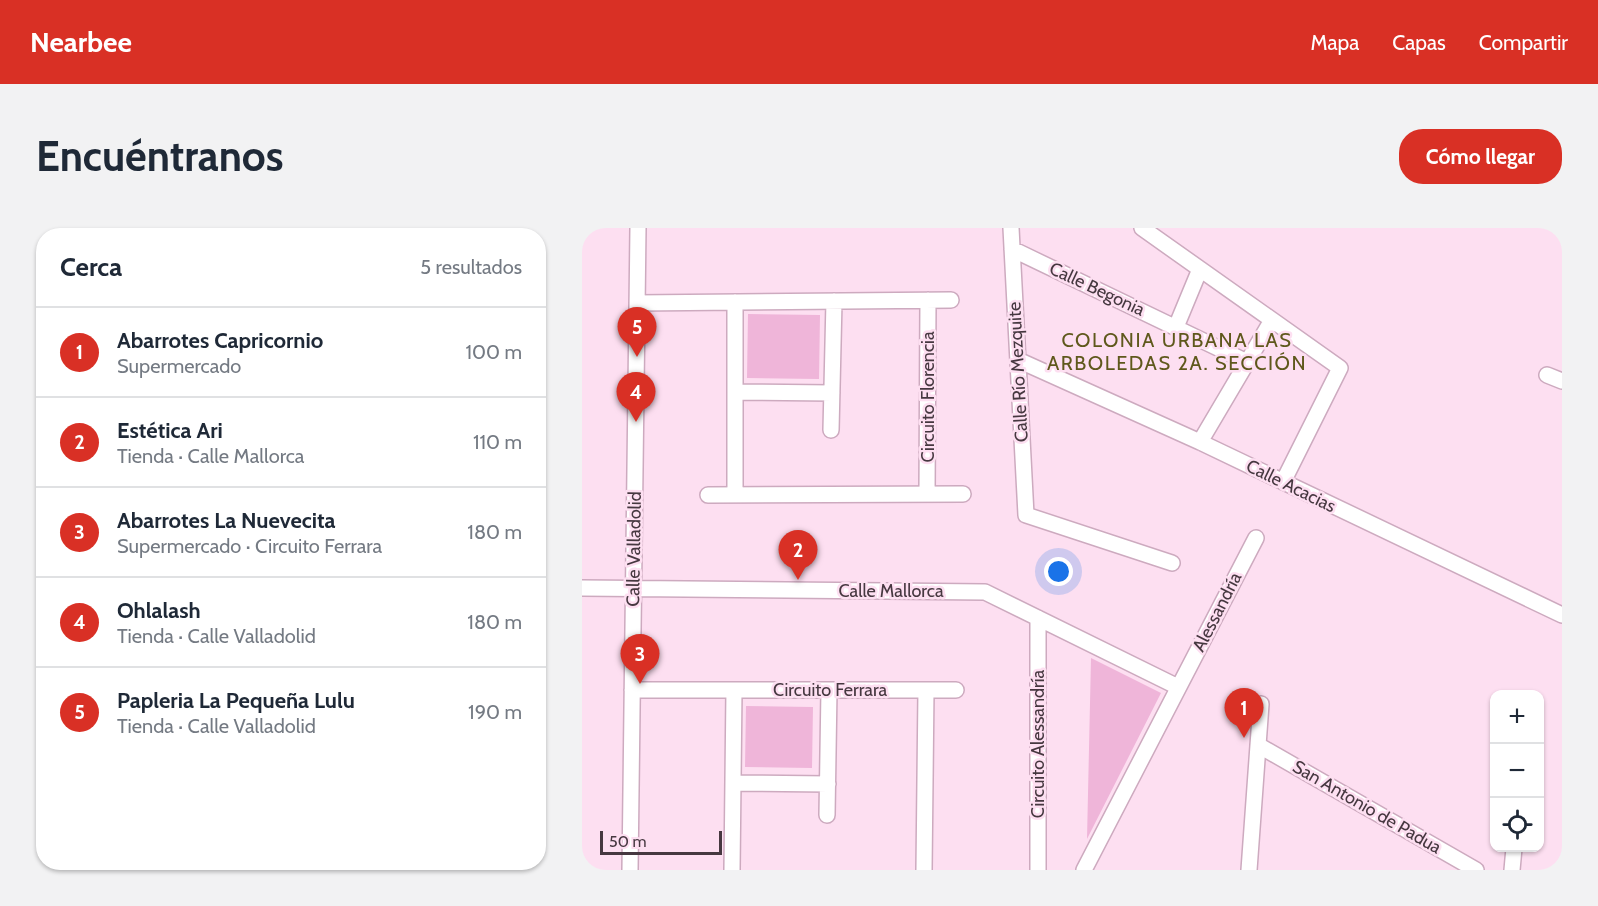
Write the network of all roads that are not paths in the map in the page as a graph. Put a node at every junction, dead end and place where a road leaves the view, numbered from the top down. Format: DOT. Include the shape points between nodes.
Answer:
graph roads {
  1 [pos="638,228"];
  2 [pos="1011,228"];
  3 [pos="1142,228"];
  4 [pos="1012,249"];
  5 [pos="1200,269"];
  6 [pos="928,300"];
  7 [pos="951,300"];
  8 [pos="834,301"];
  9 [pos="735,302"];
  10 [pos="637,303"];
  11 [pos="1272,320"];
  12 [pos="1176,327"];
  13 [pos="1018,360"];
  14 [pos="1247,362"];
  15 [pos="1547,375"];
  16 [pos="1562,381"];
  17 [pos="735,392"];
  18 [pos="832,393"];
  19 [pos="831,430"];
  20 [pos="1200,442"];
  21 [pos="1283,482"];
  22 [pos="927,494"];
  23 [pos="963,494"];
  24 [pos="708,495"];
  25 [pos="735,495"];
  26 [pos="1256,538"];
  27 [pos="1172,563"];
  28 [pos="582,588"];
  29 [pos="633,589"];
  30 [pos="1562,615"];
  31 [pos="1038,618"];
  32 [pos="1178,687"];
  33 [pos="632,690"];
  34 [pos="734,690"];
  35 [pos="829,690"];
  36 [pos="926,690"];
  37 [pos="956,690"];
  38 [pos="1262,704"];
  39 [pos="1258,745"];
  40 [pos="733,783"];
  41 [pos="828,784"];
  42 [pos="827,815"];
  43 [pos="1514,852"];
  44 [pos="630,870"];
  45 [pos="732,870"];
  46 [pos="924,870"];
  47 [pos="1038,870"];
  48 [pos="1084,870"];
  49 [pos="1249,870"];
  50 [pos="1476,870"];
  51 [pos="1512,870"];
  1 -- 10 [label="street, Calle Valladolid"];
  2 -- 4 [label="street, Calle Río Mezquite"];
  3 -- 5 [label="street"];
  4 -- 12 [label="street, Calle Begonia"];
  4 -- 13 [label="street, Calle Río Mezquite"];
  5 -- 11 [label="street"];
  5 -- 12 [label="street"];
  6 -- 7 [label="street"];
  6 -- 8 [label="street"];
  6 -- 22 [label="street, Circuito Florencia"];
  8 -- 9 [label="street"];
  8 -- 18 [label="street"];
  9 -- 10 [label="street"];
  9 -- 17 [label="street"];
  10 -- 29 [label="street, Calle Valladolid"];
  11 -- 14 [label="street"];
  11 -- 21 [label="street" via="1340,368"];
  12 -- 14 [label="street, Calle Begonia"];
  13 -- 20 [label="street, Calle Acacias"];
  13 -- 27 [label="street, Calle Río Mezquite" via="1026,515"];
  14 -- 20 [label="street"];
  15 -- 16 [label="street"];
  17 -- 18 [label="street"];
  17 -- 25 [label="street"];
  18 -- 19 [label="street"];
  20 -- 21 [label="street, Calle Acacias"];
  21 -- 30 [label="street, Calle Acacias"];
  22 -- 23 [label="street"];
  22 -- 25 [label="street"];
  24 -- 25 [label="street"];
  26 -- 32 [label="street, Alessandría"];
  28 -- 29 [label="street, Calle Mallorca"];
  29 -- 31 [label="street, Calle Mallorca" via="985,592"];
  29 -- 33 [label="street, Calle Valladolid"];
  31 -- 32 [label="street, Calle Mallorca"];
  31 -- 47 [label="street, Circuito Alessandría"];
  32 -- 48 [label="street"];
  33 -- 34 [label="street, Circuito Ferrara"];
  33 -- 44 [label="street, Calle Valladolid"];
  34 -- 35 [label="street, Circuito Ferrara"];
  34 -- 40 [label="street"];
  35 -- 36 [label="street, Circuito Ferrara"];
  35 -- 41 [label="street"];
  36 -- 37 [label="street, Circuito Ferrara"];
  36 -- 46 [label="street"];
  38 -- 39 [label="street"];
  39 -- 49 [label="street"];
  39 -- 50 [label="street, San Antonio de Padua"];
  40 -- 41 [label="street"];
  40 -- 45 [label="street"];
  41 -- 42 [label="street"];
  43 -- 51 [label="street"];
}
